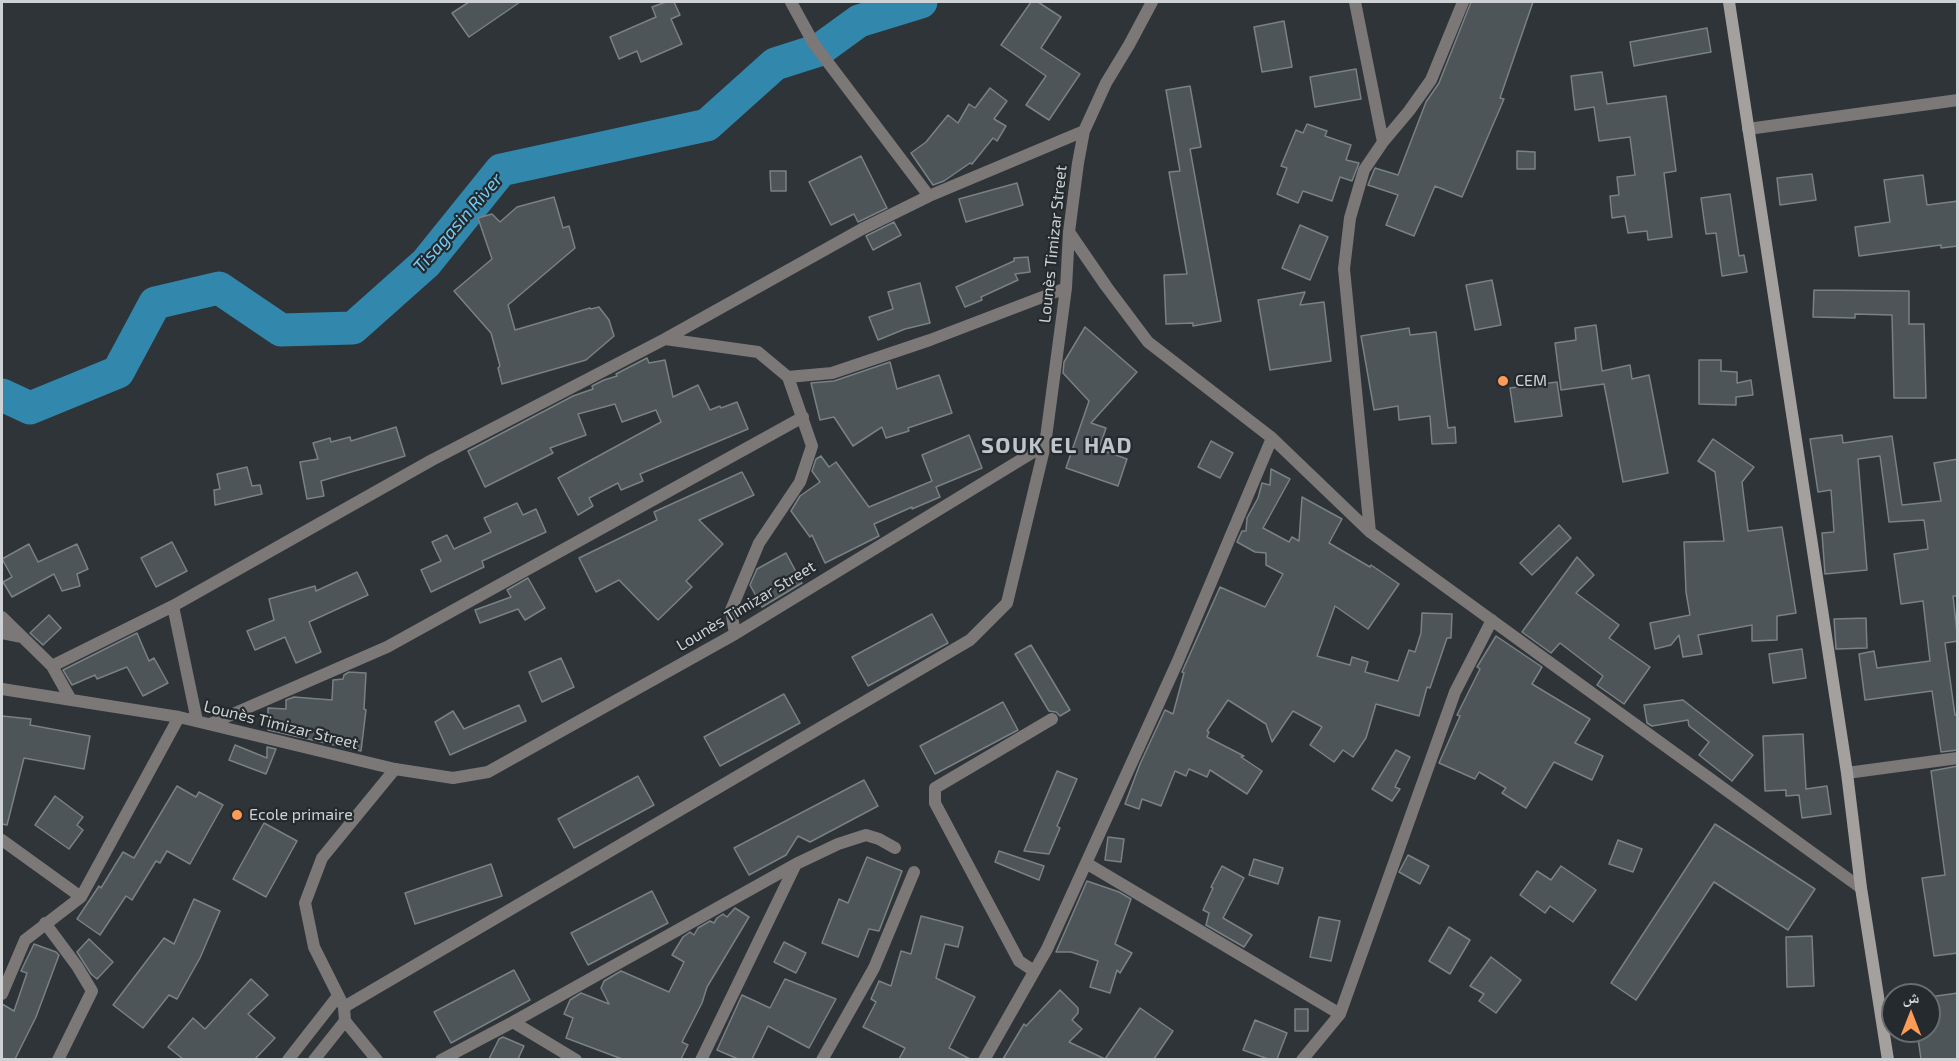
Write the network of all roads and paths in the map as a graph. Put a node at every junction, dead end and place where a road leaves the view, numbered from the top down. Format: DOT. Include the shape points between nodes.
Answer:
graph roads {
  1 [pos="791,2"];
  2 [pos="1152,2"];
  3 [pos="1355,2"];
  4 [pos="1463,2"];
  5 [pos="1729,2"];
  6 [pos="1958,100"];
  7 [pos="1748,129"];
  8 [pos="1084,131"];
  9 [pos="1383,142"];
  10 [pos="929,196"];
  11 [pos="1069,232"];
  12 [pos="1066,288"];
  13 [pos="665,339"];
  14 [pos="788,377"];
  15 [pos="802,417"];
  16 [pos="1272,438"];
  17 [pos="1045,446"];
  18 [pos="1370,532"];
  19 [pos="173,606"];
  20 [pos="2,617"];
  21 [pos="1492,620"];
  22 [pos="2,633"];
  23 [pos="735,634"];
  24 [pos="23,637"];
  25 [pos="52,666"];
  26 [pos="2,689"];
  27 [pos="71,700"];
  28 [pos="179,717"];
  29 [pos="1052,719"];
  30 [pos="197,721"];
  31 [pos="210,724"];
  32 [pos="1958,758"];
  33 [pos="395,769"];
  34 [pos="1847,773"];
  35 [pos="2,840"];
  36 [pos="895,848"];
  37 [pos="1086,863"];
  38 [pos="796,864"];
  39 [pos="914,872"];
  40 [pos="1861,888"];
  41 [pos="81,897"];
  42 [pos="45,923"];
  43 [pos="1034,971"];
  44 [pos="2,994"];
  45 [pos="341,1001"];
  46 [pos="1340,1014"];
  47 [pos="345,1021"];
  48 [pos="513,1022"];
  49 [pos="58,1059"];
  50 [pos="288,1059"];
  51 [pos="314,1059"];
  52 [pos="377,1059"];
  53 [pos="441,1059"];
  54 [pos="576,1059"];
  55 [pos="701,1059"];
  56 [pos="822,1059"];
  57 [pos="984,1059"];
  58 [pos="1302,1059"];
  59 [pos="1888,1059"];
  1 -- 10 [label="street" via="814,44"];
  2 -- 8 [label="street, Lounès Timizar Street"];
  3 -- 9 [label="street"];
  4 -- 9 [label="street" via="1431,80"];
  5 -- 7 [label="main road"];
  6 -- 7 [label="street"];
  7 -- 34 [label="main road"];
  8 -- 10 [label="street"];
  8 -- 11 [label="street, Lounès Timizar Street"];
  9 -- 18 [label="street" via="1364,170 1350,218 1344,269"];
  10 -- 13 [label="street"];
  11 -- 12 [label="street, Lounès Timizar Street"];
  11 -- 16 [label="street" via="1148,342"];
  12 -- 14 [label="street" via="832,373"];
  12 -- 17 [label="street, Lounès Timizar Street"];
  13 -- 14 [label="street" via="758,352"];
  13 -- 19 [label="street" via="432,460"];
  14 -- 15 [label="street"];
  15 -- 23 [label="street" via="812,446 800,482 759,543 731,610"];
  15 -- 31 [label="street" via="387,647"];
  16 -- 18 [label="street"];
  16 -- 37 [label="street" via="1177,663"];
  17 -- 23 [label="street, Lounès Timizar Street"];
  17 -- 45 [label="street" via="1007,603 970,640"];
  18 -- 21 [label="street"];
  19 -- 25 [label="street"];
  19 -- 30 [label="street"];
  20 -- 24 [label="street"];
  21 -- 40 [label="street"];
  21 -- 46 [label="street" via="1455,692"];
  22 -- 24 [label="street"];
  23 -- 33 [label="street, Lounès Timizar Street" via="488,772 453,778"];
  24 -- 25 [label="street"];
  25 -- 27 [label="street"];
  26 -- 27 [label="street, Lounès Timizar Street"];
  27 -- 28 [label="street, Lounès Timizar Street"];
  28 -- 30 [label="street, Lounès Timizar Street"];
  28 -- 41 [label="street"];
  29 -- 43 [label="street" via="935,788 935,803 1019,961"];
  30 -- 31 [label="street, Lounès Timizar Street"];
  31 -- 33 [label="street, Lounès Timizar Street"];
  32 -- 34 [label="street"];
  33 -- 45 [label="street" via="322,858 305,903 314,947"];
  34 -- 40 [label="main road"];
  35 -- 41 [label="street"];
  36 -- 38 [label="street" via="866,835"];
  37 -- 43 [label="street"];
  37 -- 46 [label="street"];
  38 -- 48 [label="street"];
  38 -- 55 [label="street"];
  39 -- 56 [label="street" via="874,968"];
  40 -- 59 [label="main road"];
  41 -- 42 [label="street"];
  42 -- 44 [label="street" via="25,940"];
  42 -- 49 [label="street" via="92,991"];
  43 -- 57 [label="street"];
  45 -- 47 [label="street"];
  45 -- 50 [label="street"];
  46 -- 58 [label="street"];
  47 -- 51 [label="street"];
  47 -- 52 [label="street"];
  48 -- 53 [label="street"];
  48 -- 54 [label="street"];
}
